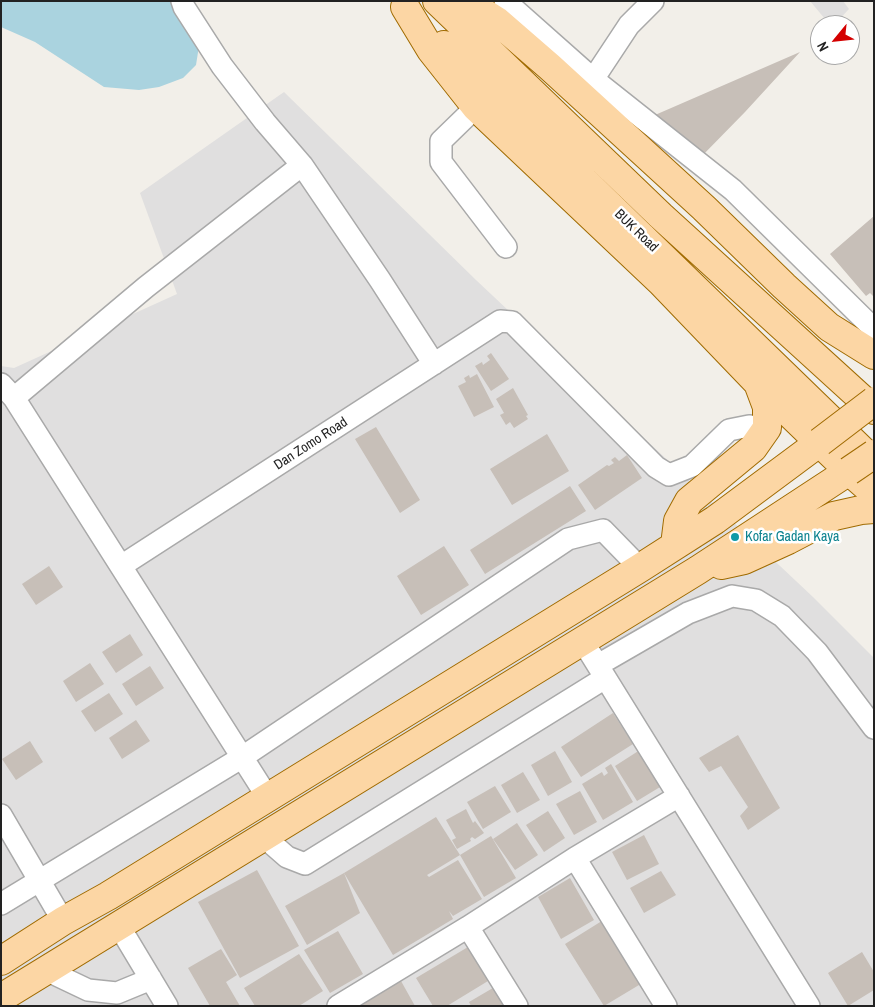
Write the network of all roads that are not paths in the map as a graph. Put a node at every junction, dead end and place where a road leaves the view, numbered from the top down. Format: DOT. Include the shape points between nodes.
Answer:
graph roads {
  1 [pos="182,1"];
  2 [pos="437,1"];
  3 [pos="465,1"];
  4 [pos="505,1"];
  5 [pos="653,1"];
  6 [pos="402,4"];
  7 [pos="588,88"];
  8 [pos="476,107"];
  9 [pos="302,165"];
  10 [pos="506,247"];
  11 [pos="874,329"];
  12 [pos="874,355"];
  13 [pos="434,364"];
  14 [pos="758,384"];
  15 [pos="8,391"];
  16 [pos="874,401"];
  17 [pos="874,410"];
  18 [pos="768,428"];
  19 [pos="820,442"];
  20 [pos="874,454"];
  21 [pos="861,467"];
  22 [pos="874,493"];
  23 [pos="874,509"];
  24 [pos="674,545"];
  25 [pos="121,566"];
  26 [pos="640,568"];
  27 [pos="698,570"];
  28 [pos="582,640"];
  29 [pos="602,672"];
  30 [pos="874,728"];
  31 [pos="241,758"];
  32 [pos="679,796"];
  33 [pos="268,798"];
  34 [pos="1,815"];
  35 [pos="263,836"];
  36 [pos="575,858"];
  37 [pos="40,881"];
  38 [pos="1,904"];
  39 [pos="63,921"];
  40 [pos="119,926"];
  41 [pos="468,927"];
  42 [pos="1,961"];
  43 [pos="46,970"];
  44 [pos="151,979"];
  45 [pos="1,998"];
  46 [pos="167,1006"];
  47 [pos="338,1006"];
  48 [pos="517,1006"];
  49 [pos="666,1006"];
  50 [pos="809,1006"];
  1 -- 9 [label="street" via="222,66"];
  2 -- 17 [label="main road, BUK Road" via="661,216"];
  3 -- 7 [label="main road" via="497,21 550,67"];
  4 -- 7 [label="street"];
  5 -- 7 [label="street" via="629,26"];
  6 -- 8 [label="main road" via="431,50"];
  6 -- 21 [label="main road, BUK Road"];
  7 -- 11 [label="street" via="733,190"];
  7 -- 12 [label="main road" via="784,286 829,327"];
  8 -- 10 [label="street" via="441,141 441,162"];
  8 -- 14 [label="main road" via="661,282"];
  9 -- 13 [label="street"];
  9 -- 15 [label="street"];
  13 -- 18 [label="street, Dan Zomo Road" via="500,321 512,322 656,467 669,475 692,466 730,430 749,426"];
  13 -- 25 [label="street, Dan Zomo Road"];
  14 -- 18 [label="main road" via="767,407"];
  14 -- 19 [label="main road"];
  15 -- 25 [label="street"];
  16 -- 19 [label="main road, bridge"];
  18 -- 24 [label="main road" via="753,448 689,501 678,521"];
  19 -- 21 [label="main road"];
  19 -- 24 [label="main road" via="715,520"];
  20 -- 21 [label="main road, bridge"];
  21 -- 22 [label="main road"];
  21 -- 27 [label="main road"];
  23 -- 27 [label="main road" via="834,516 744,560"];
  24 -- 26 [label="main road"];
  25 -- 31 [label="street"];
  26 -- 31 [label="street" via="603,530 568,539"];
  26 -- 33 [label="main road"];
  27 -- 28 [label="main road"];
  28 -- 29 [label="street"];
  28 -- 35 [label="main road"];
  29 -- 30 [label="street" via="688,613 732,596 756,600 782,616 817,652"];
  29 -- 32 [label="street"];
  29 -- 35 [label="street" via="305,864 287,857"];
  31 -- 33 [label="street"];
  31 -- 37 [label="street"];
  32 -- 36 [label="street"];
  32 -- 50 [label="street"];
  33 -- 39 [label="main road"];
  34 -- 37 [label="street"];
  35 -- 40 [label="main road"];
  36 -- 41 [label="street"];
  36 -- 49 [label="street"];
  37 -- 38 [label="street"];
  37 -- 39 [label="street"];
  39 -- 42 [label="main road"];
  40 -- 43 [label="main road"];
  40 -- 44 [label="street"];
  41 -- 47 [label="street"];
  41 -- 48 [label="street"];
  43 -- 44 [label="street" via="88,990 117,993"];
  43 -- 45 [label="main road"];
  44 -- 46 [label="street"];
}
